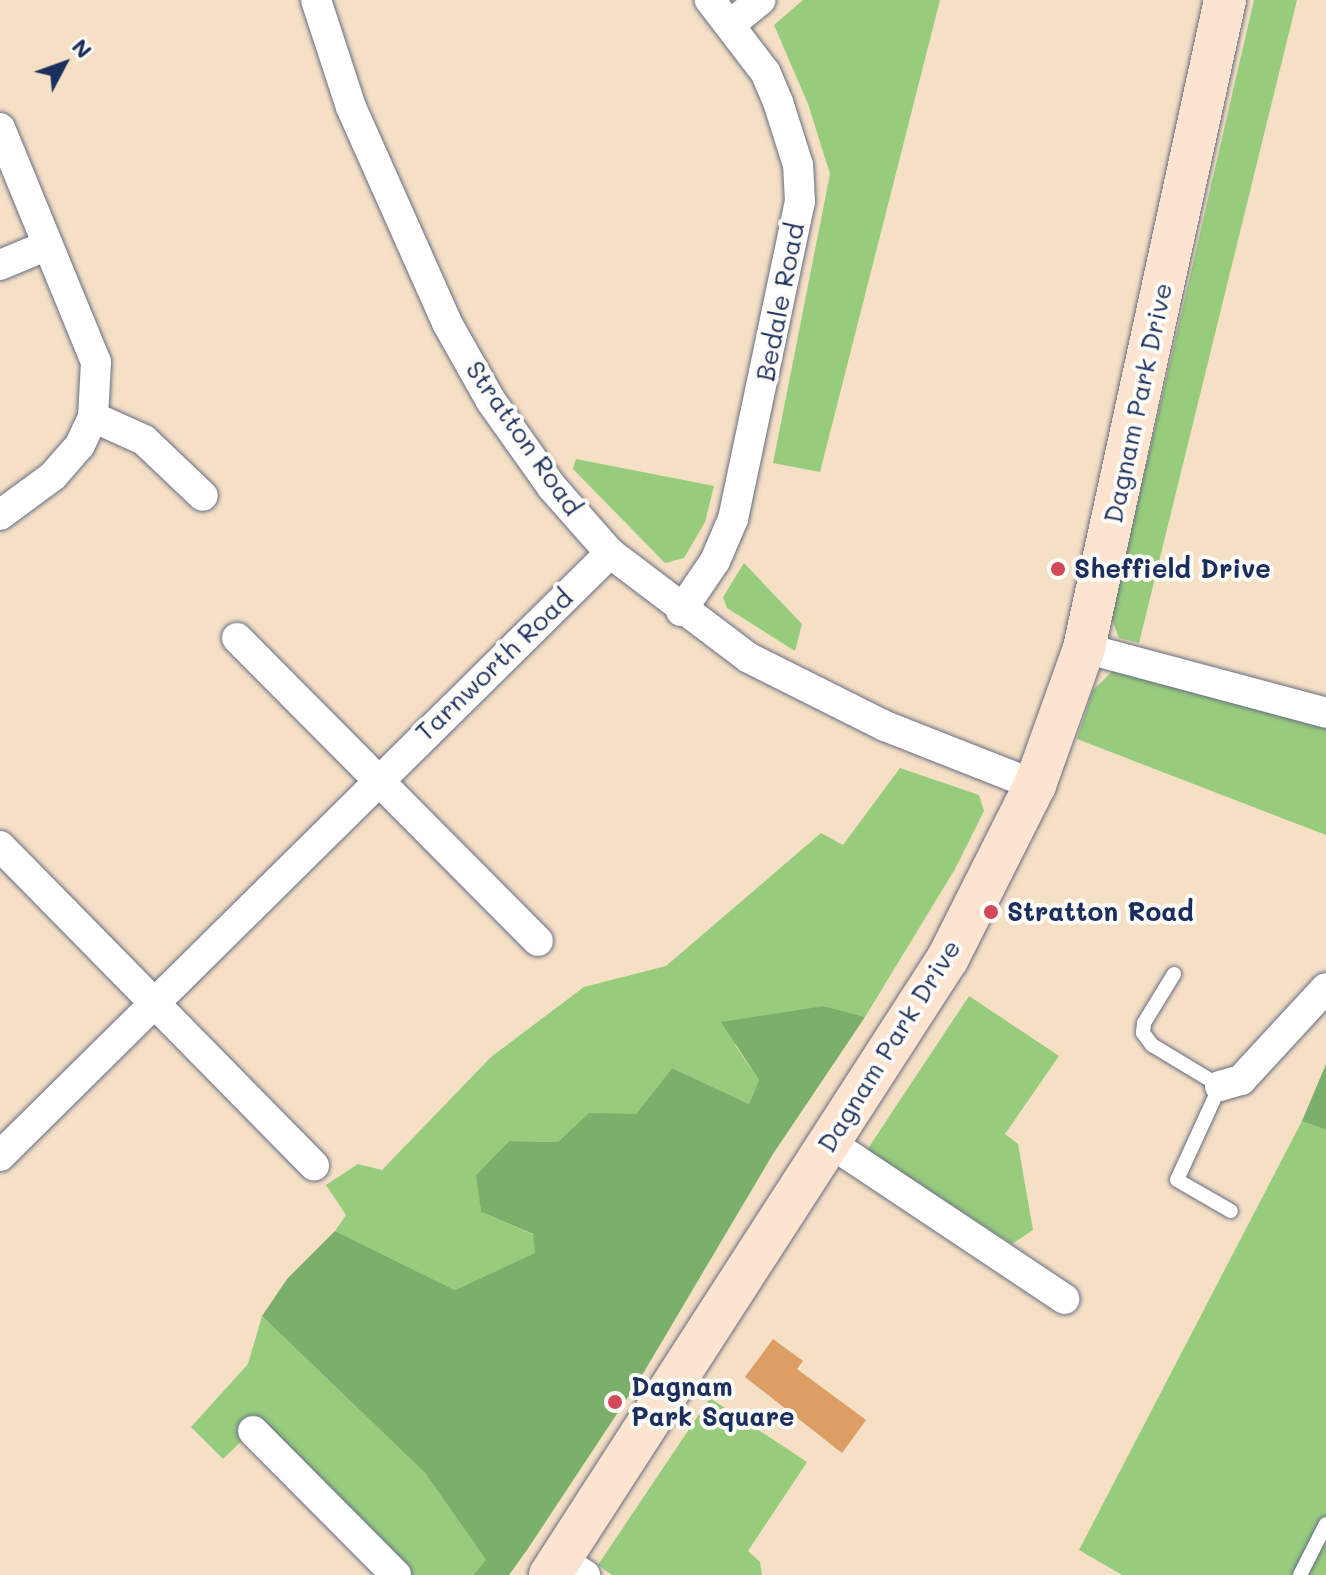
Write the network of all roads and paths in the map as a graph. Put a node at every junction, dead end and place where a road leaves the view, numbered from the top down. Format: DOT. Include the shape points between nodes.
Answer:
graph roads {
  1 [pos="316,0"];
  2 [pos="710,0"];
  3 [pos="761,0"];
  4 [pos="1225,0"];
  5 [pos="731,24"];
  6 [pos="0,128"];
  7 [pos="48,245"];
  8 [pos="0,265"];
  9 [pos="93,417"];
  10 [pos="203,496"];
  11 [pos="0,515"];
  12 [pos="610,553"];
  13 [pos="681,611"];
  14 [pos="237,638"];
  15 [pos="1084,648"];
  16 [pos="1326,713"];
  17 [pos="377,777"];
  18 [pos="1035,785"];
  19 [pos="0,846"];
  20 [pos="538,941"];
  21 [pos="1174,974"];
  22 [pos="1326,988"];
  23 [pos="156,1001"];
  24 [pos="1220,1086"];
  25 [pos="829,1142"];
  26 [pos="0,1156"];
  27 [pos="314,1165"];
  28 [pos="1231,1211"];
  29 [pos="1064,1299"];
  30 [pos="253,1431"];
  31 [pos="1326,1524"];
  32 [pos="565,1570"];
  33 [pos="396,1575"];
  34 [pos="1300,1575"];
  1 -- 12 [label="street, Stratton Road" via="351,107 447,323 491,401 552,487"];
  2 -- 5 [label="street, Bedale Road"];
  3 -- 5 [label="street"];
  4 -- 15 [label="street, Dagnam Park Drive"];
  5 -- 13 [label="street, Bedale Road" via="765,72 790,128 800,202 733,519 715,561"];
  6 -- 7 [label="street"];
  7 -- 8 [label="street"];
  7 -- 9 [label="street" via="96,362"];
  9 -- 10 [label="street" via="144,440"];
  9 -- 11 [label="street" via="68,462"];
  12 -- 13 [label="street, Stratton Road"];
  12 -- 17 [label="street, Tarnworth Road"];
  13 -- 18 [label="street, Stratton Road" via="749,658 816,694"];
  14 -- 17 [label="street"];
  15 -- 16 [label="street"];
  15 -- 18 [label="street, Dagnam Park Drive"];
  17 -- 20 [label="street"];
  17 -- 23 [label="street, Tarnworth Road"];
  18 -- 25 [label="street, Dagnam Park Drive" via="948,958"];
  19 -- 23 [label="street"];
  21 -- 24 [label="lane" via="1143,1033 1152,1045"];
  22 -- 24 [label="street" via="1241,1080"];
  23 -- 26 [label="street, Tarnworth Road"];
  23 -- 27 [label="street"];
  24 -- 28 [label="lane" via="1177,1180"];
  25 -- 29 [label="street"];
  25 -- 32 [label="street, Dagnam Park Drive"];
  30 -- 33 [label="street"];
  31 -- 34 [label="lane"];
}
